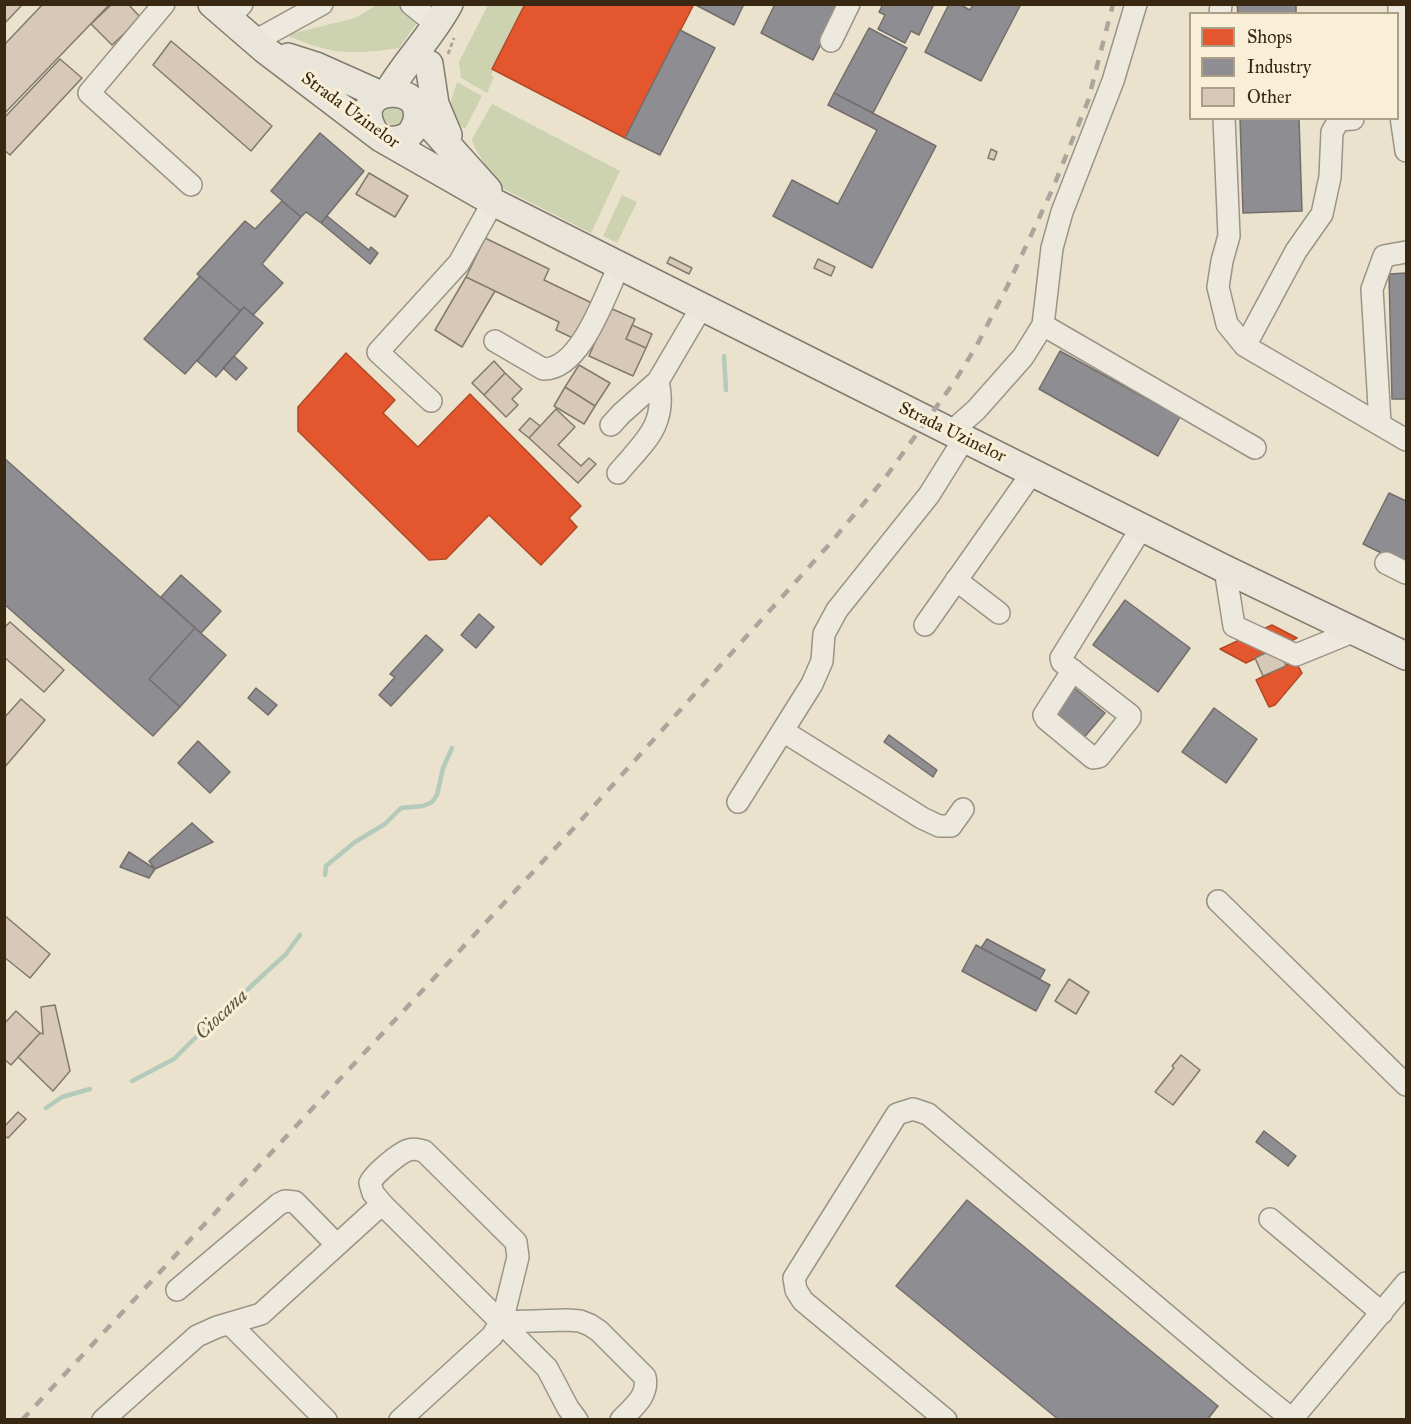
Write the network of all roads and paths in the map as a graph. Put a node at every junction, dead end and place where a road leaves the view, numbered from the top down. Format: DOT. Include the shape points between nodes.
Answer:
graph roads {
  1 [pos="164,4"];
  2 [pos="322,4"];
  3 [pos="411,4"];
  4 [pos="849,4"];
  5 [pos="1136,4"];
  6 [pos="1399,4"];
  7 [pos="228,10"];
  8 [pos="448,19"];
  9 [pos="831,40"];
  10 [pos="260,45"];
  11 [pos="429,59"];
  12 [pos="316,66"];
  13 [pos="385,94"];
  14 [pos="416,108"];
  15 [pos="1224,120"];
  16 [pos="1339,120"];
  17 [pos="380,135"];
  18 [pos="1407,151"];
  19 [pos="458,155"];
  20 [pos="191,185"];
  21 [pos="497,203"];
  22 [pos="1407,252"];
  23 [pos="618,266"];
  24 [pos="701,308"];
  25 [pos="1044,325"];
  26 [pos="495,341"];
  27 [pos="1245,346"];
  28 [pos="658,381"];
  29 [pos="431,400"];
  30 [pos="1380,423"];
  31 [pos="611,425"];
  32 [pos="957,436"];
  33 [pos="1407,440"];
  34 [pos="1255,448"];
  35 [pos="618,473"];
  36 [pos="1032,473"];
  37 [pos="1142,527"];
  38 [pos="1386,563"];
  39 [pos="1224,569"];
  40 [pos="1407,573"];
  41 [pos="956,580"];
  42 [pos="999,613"];
  43 [pos="926,625"];
  44 [pos="1355,631"];
  45 [pos="1407,656"];
  46 [pos="1073,670"];
  47 [pos="783,731"];
  48 [pos="738,802"];
  49 [pos="963,809"];
  50 [pos="1218,901"];
  51 [pos="1407,1085"];
  52 [pos="382,1204"];
  53 [pos="1270,1219"];
  54 [pos="337,1245"];
  55 [pos="1407,1283"];
  56 [pos="177,1290"];
  57 [pos="1382,1313"];
  58 [pos="500,1322"];
  59 [pos="230,1323"];
  60 [pos="103,1419"];
  61 [pos="326,1419"];
  62 [pos="400,1419"];
  63 [pos="578,1419"];
  64 [pos="621,1419"];
  65 [pos="946,1419"];
  66 [pos="1292,1419"];
  1 -- 20 [label="street" via="89,93"];
  2 -- 10 [label="street"];
  3 -- 8 [label="street"];
  4 -- 9 [label="street"];
  5 -- 25 [label="street" via="1113,81 1062,212 1052,248"];
  6 -- 18 [label="street" via="1399,103"];
  7 -- 10 [label="main road, Strada Uzinelor"];
  8 -- 11 [label="main road"];
  8 -- 11 [label="path"];
  10 -- 12 [label="main road, Strada Uzinelor"];
  10 -- 17 [label="main road, Strada Uzinelor"];
  11 -- 12 [label="main road" via="372,73"];
  11 -- 13 [label="main road"];
  11 -- 14 [label="main road"];
  11 -- 19 [label="main road" via="435,104"];
  12 -- 13 [label="main road, Strada Uzinelor"];
  13 -- 14 [label="main road" via="403,94"];
  13 -- 17 [label="main road" via="376,99 369,111 370,124"];
  14 -- 17 [label="main road" via="412,132 400,139"];
  14 -- 19 [label="main road, Strada Uzinelor"];
  15 -- 27 [label="street" via="1229,236 1218,287 1227,324"];
  16 -- 27 [label="street" via="1332,132 1330,177 1322,214 1296,251"];
  17 -- 21 [label="main road, Strada Uzinelor"];
  19 -- 21 [label="main road, Strada Uzinelor"];
  21 -- 23 [label="main road, Strada Uzinelor"];
  21 -- 29 [label="street" via="459,263 378,352"];
  22 -- 30 [label="street" via="1384,256 1372,289"];
  23 -- 24 [label="main road, Strada Uzinelor"];
  23 -- 26 [label="street" via="584,340 557,366 543,369"];
  24 -- 28 [label="street"];
  24 -- 32 [label="main road, Strada Uzinelor"];
  25 -- 32 [label="street" via="1023,357"];
  25 -- 34 [label="street"];
  27 -- 30 [label="street"];
  28 -- 31 [label="street"];
  28 -- 35 [label="street" via="661,405 657,424"];
  30 -- 33 [label="street"];
  32 -- 36 [label="main road, Strada Uzinelor"];
  32 -- 47 [label="street" via="929,495 837,610 824,634 819,671"];
  36 -- 37 [label="main road, Strada Uzinelor"];
  36 -- 41 [label="street"];
  37 -- 39 [label="main road, Strada Uzinelor"];
  37 -- 46 [label="street" via="1061,657"];
  38 -- 40 [label="street"];
  39 -- 44 [label="main road, Strada Uzinelor"];
  39 -- 44 [label="street" via="1234,626 1296,656"];
  41 -- 42 [label="street"];
  41 -- 43 [label="street"];
  44 -- 45 [label="main road, Strada Uzinelor"];
  47 -- 48 [label="street"];
  47 -- 49 [label="street" via="939,826 951,826"];
  50 -- 51 [label="street"];
  52 -- 54 [label="street"];
  52 -- 58 [label="street"];
  52 -- 58 [label="street" via="370,1187 371,1179 405,1151 424,1151 516,1242 518,1257"];
  53 -- 57 [label="street"];
  54 -- 56 [label="street" via="295,1202 285,1201"];
  54 -- 59 [label="street" via="261,1314"];
  55 -- 57 [label="street"];
  57 -- 66 [label="street"];
  58 -- 62 [label="street" via="492,1336"];
  58 -- 63 [label="street" via="547,1368"];
  58 -- 64 [label="street" via="580,1321 599,1331 645,1377 644,1393"];
  59 -- 60 [label="street" via="197,1336"];
  59 -- 61 [label="street"];
  65 -- 66 [label="street" via="803,1301 794,1278 897,1114 914,1109 928,1114"];
}
